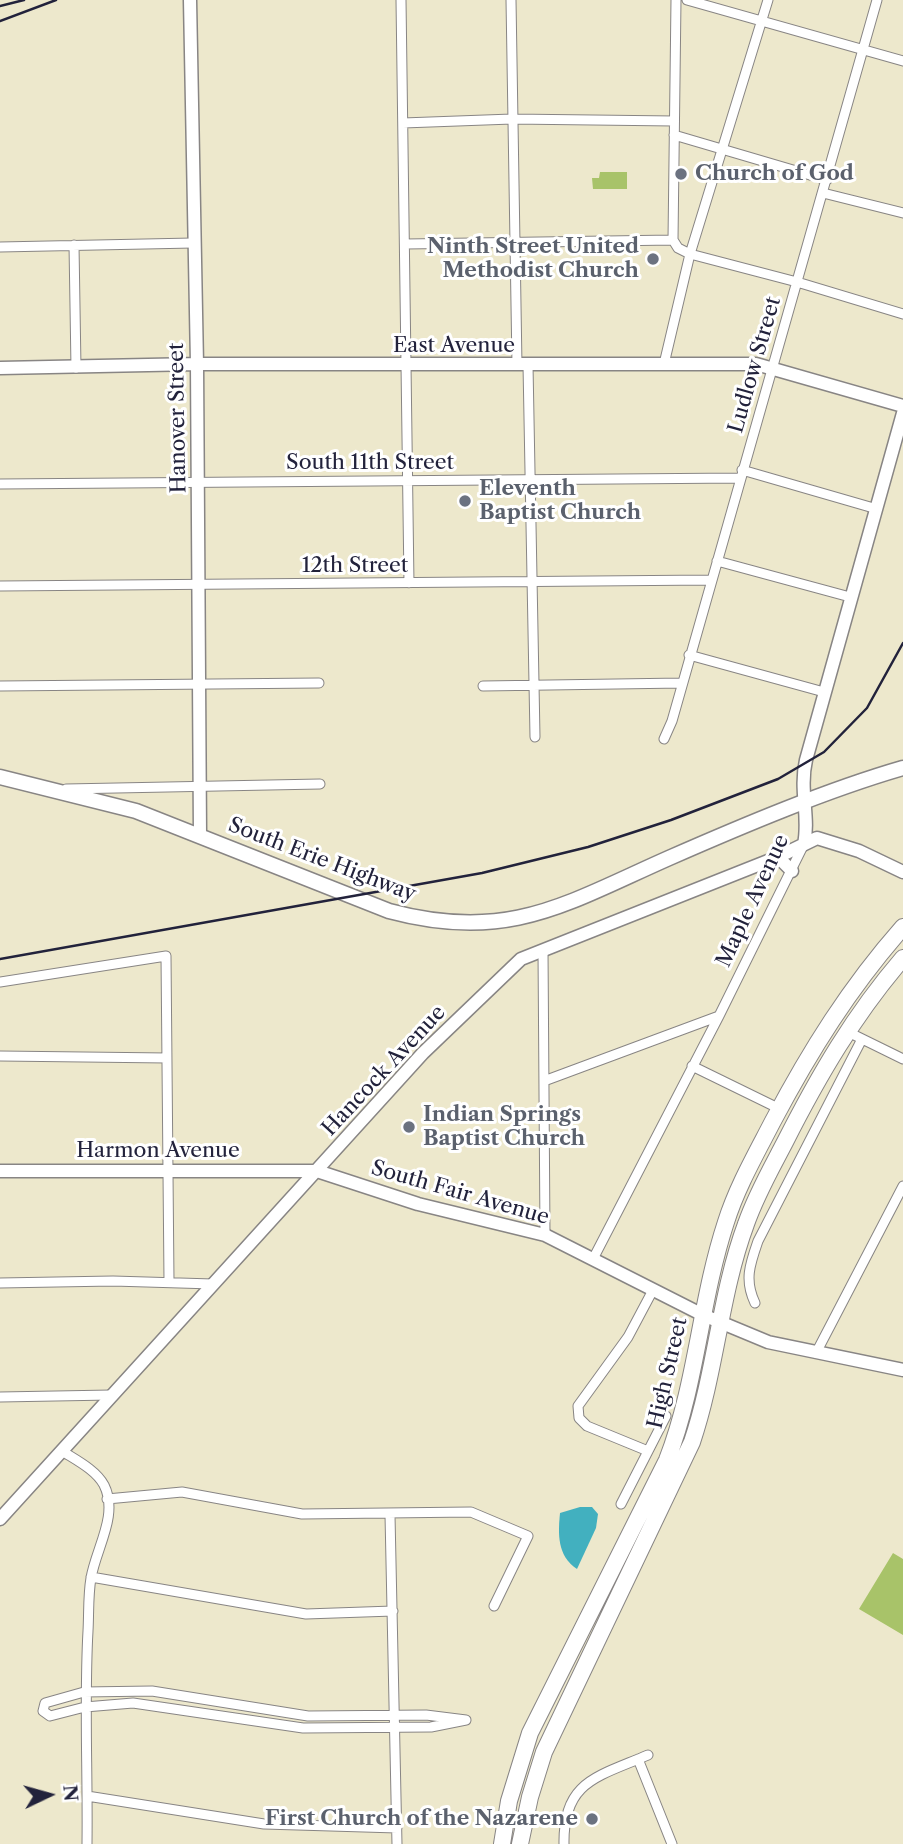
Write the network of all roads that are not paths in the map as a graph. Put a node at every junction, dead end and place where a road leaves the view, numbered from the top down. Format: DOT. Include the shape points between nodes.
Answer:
graph roads {
  1 [pos="190,0"];
  2 [pos="401,0"];
  3 [pos="511,0"];
  4 [pos="676,0"];
  5 [pos="687,0"];
  6 [pos="768,0"];
  7 [pos="877,0"];
  8 [pos="762,21"];
  9 [pos="864,49"];
  10 [pos="903,61"];
  11 [pos="512,119"];
  12 [pos="674,121"];
  13 [pos="403,123"];
  14 [pos="674,135"];
  15 [pos="722,150"];
  16 [pos="827,180"];
  17 [pos="823,193"];
  18 [pos="903,213"];
  19 [pos="673,240"];
  20 [pos="193,243"];
  21 [pos="515,243"];
  22 [pos="406,244"];
  23 [pos="74,245"];
  24 [pos="0,247"];
  25 [pos="690,254"];
  26 [pos="797,282"];
  27 [pos="903,314"];
  28 [pos="197,364"];
  29 [pos="664,364"];
  30 [pos="523,365"];
  31 [pos="407,366"];
  32 [pos="0,368"];
  33 [pos="76,368"];
  34 [pos="771,368"];
  35 [pos="903,406"];
  36 [pos="903,413"];
  37 [pos="741,474"];
  38 [pos="198,480"];
  39 [pos="409,480"];
  40 [pos="530,480"];
  41 [pos="0,484"];
  42 [pos="877,509"];
  43 [pos="717,561"];
  44 [pos="711,580"];
  45 [pos="409,583"];
  46 [pos="531,583"];
  47 [pos="197,585"];
  48 [pos="0,586"];
  49 [pos="850,597"];
  50 [pos="689,655"];
  51 [pos="319,683"];
  52 [pos="682,683"];
  53 [pos="199,684"];
  54 [pos="0,685"];
  55 [pos="533,685"];
  56 [pos="483,686"];
  57 [pos="824,692"];
  58 [pos="535,737"];
  59 [pos="664,739"];
  60 [pos="903,768"];
  61 [pos="0,776"];
  62 [pos="320,784"];
  63 [pos="200,785"];
  64 [pos="58,789"];
  65 [pos="803,804"];
  66 [pos="200,835"];
  67 [pos="804,844"];
  68 [pos="778,857"];
  69 [pos="792,871"];
  70 [pos="903,872"];
  71 [pos="903,927"];
  72 [pos="543,950"];
  73 [pos="903,958"];
  74 [pos="0,982"];
  75 [pos="719,1016"];
  76 [pos="846,1031"];
  77 [pos="862,1039"];
  78 [pos="0,1056"];
  79 [pos="167,1058"];
  80 [pos="903,1059"];
  81 [pos="692,1066"];
  82 [pos="544,1080"];
  83 [pos="779,1109"];
  84 [pos="0,1171"];
  85 [pos="168,1171"];
  86 [pos="317,1171"];
  87 [pos="903,1186"];
  88 [pos="545,1235"];
  89 [pos="593,1259"];
  90 [pos="169,1281"];
  91 [pos="0,1283"];
  92 [pos="213,1284"];
  93 [pos="653,1290"];
  94 [pos="755,1303"];
  95 [pos="703,1315"];
  96 [pos="722,1324"];
  97 [pos="816,1353"];
  98 [pos="903,1370"];
  99 [pos="111,1395"];
  100 [pos="0,1396"];
  101 [pos="666,1416"];
  102 [pos="62,1451"];
  103 [pos="648,1451"];
  104 [pos="107,1499"];
  105 [pos="621,1504"];
  106 [pos="390,1514"];
  107 [pos="0,1519"];
  108 [pos="91,1577"];
  109 [pos="494,1606"];
  110 [pos="393,1611"];
  111 [pos="84,1692"];
  112 [pos="85,1707"];
  113 [pos="396,1717"];
  114 [pos="396,1728"];
  115 [pos="87,1796"];
  116 [pos="397,1828"];
  117 [pos="87,1844"];
  118 [pos="397,1844"];
  119 [pos="502,1844"];
  120 [pos="520,1844"];
  121 [pos="564,1844"];
  122 [pos="672,1844"];
  1 -- 20 [label="street, Hanover Street"];
  2 -- 13 [label="street"];
  3 -- 11 [label="street"];
  4 -- 12 [label="street"];
  5 -- 8 [label="street"];
  6 -- 8 [label="street"];
  7 -- 9 [label="street, Ludlow Street"];
  8 -- 9 [label="street"];
  8 -- 15 [label="street"];
  9 -- 10 [label="street"];
  9 -- 16 [label="street, Ludlow Street"];
  11 -- 12 [label="street"];
  11 -- 13 [label="street"];
  11 -- 21 [label="street"];
  12 -- 14 [label="street"];
  13 -- 22 [label="street"];
  14 -- 15 [label="street"];
  14 -- 19 [label="street"];
  15 -- 16 [label="street"];
  15 -- 25 [label="street"];
  16 -- 17 [label="street, Ludlow Street"];
  17 -- 18 [label="street"];
  17 -- 26 [label="street, Ludlow Street"];
  19 -- 21 [label="street"];
  19 -- 25 [label="street"];
  20 -- 23 [label="street"];
  20 -- 28 [label="street, Hanover Street"];
  21 -- 22 [label="street"];
  21 -- 30 [label="street"];
  22 -- 31 [label="street"];
  23 -- 24 [label="street"];
  23 -- 33 [label="street"];
  25 -- 26 [label="street"];
  25 -- 29 [label="street"];
  26 -- 27 [label="street"];
  26 -- 34 [label="street, Ludlow Street"];
  28 -- 31 [label="street, East Avenue"];
  28 -- 33 [label="street, East Avenue"];
  28 -- 38 [label="street, Hanover Street"];
  29 -- 30 [label="street, East Avenue"];
  29 -- 34 [label="street, East Avenue"];
  30 -- 31 [label="street, East Avenue"];
  30 -- 40 [label="street"];
  31 -- 39 [label="street"];
  32 -- 33 [label="street, East Avenue"];
  34 -- 35 [label="street, East Avenue"];
  34 -- 37 [label="street, Ludlow Street"];
  36 -- 42 [label="street, Maple Avenue"];
  37 -- 40 [label="street, South 11th Street"];
  37 -- 42 [label="street, South 11th Street"];
  37 -- 43 [label="street, Ludlow Street"];
  38 -- 39 [label="street, South 11th Street"];
  38 -- 41 [label="street, South 11th Street"];
  38 -- 47 [label="street, Hanover Street"];
  39 -- 40 [label="street, South 11th Street"];
  39 -- 45 [label="street"];
  40 -- 46 [label="street"];
  42 -- 49 [label="street, Maple Avenue"];
  43 -- 44 [label="street, Ludlow Street"];
  43 -- 49 [label="street"];
  44 -- 46 [label="street, 12th Street"];
  44 -- 50 [label="street, Ludlow Street"];
  45 -- 46 [label="street, 12th Street"];
  45 -- 47 [label="street, 12th Street"];
  46 -- 55 [label="street"];
  47 -- 48 [label="street, 12th Street"];
  47 -- 53 [label="street, Hanover Street"];
  49 -- 57 [label="street, Maple Avenue"];
  50 -- 52 [label="street, Ludlow Street"];
  50 -- 57 [label="street"];
  51 -- 53 [label="street"];
  52 -- 55 [label="street"];
  52 -- 59 [label="street, Ludlow Street"];
  53 -- 54 [label="street"];
  53 -- 63 [label="street, Hanover Street"];
  55 -- 56 [label="street"];
  55 -- 58 [label="street"];
  57 -- 65 [label="street, Maple Avenue" via="804,766"];
  60 -- 65 [label="main road, South Erie Highway"];
  61 -- 64 [label="main road, South Erie Highway"];
  62 -- 63 [label="street"];
  63 -- 64 [label="street"];
  63 -- 66 [label="street, Hanover Street"];
  64 -- 66 [label="main road, South Erie Highway"];
  65 -- 66 [label="main road, South Erie Highway" via="668,858 569,905 488,922 430,921 389,911"];
  65 -- 67 [label="street, Maple Avenue"];
  67 -- 68 [label="street, Hancock Avenue"];
  67 -- 69 [label="street, Maple Avenue"];
  67 -- 70 [label="street, Hancock Avenue" via="824,838"];
  68 -- 69 [label="street"];
  68 -- 72 [label="street, Hancock Avenue"];
  69 -- 75 [label="street, Maple Avenue"];
  71 -- 83 [label="highway, High Street" via="830,1019"];
  72 -- 82 [label="street"];
  72 -- 86 [label="street, Hancock Avenue" via="521,959 423,1053"];
  73 -- 76 [label="highway, High Street"];
  74 -- 79 [label="street" via="166,956"];
  75 -- 81 [label="street, Maple Avenue"];
  75 -- 82 [label="street"];
  76 -- 77 [label="street"];
  76 -- 96 [label="highway, High Street" via="745,1224"];
  77 -- 80 [label="street"];
  77 -- 94 [label="street" via="758,1241 748,1267 748,1289"];
  78 -- 79 [label="street"];
  79 -- 85 [label="street"];
  81 -- 83 [label="street"];
  81 -- 89 [label="street, Maple Avenue"];
  82 -- 88 [label="street"];
  83 -- 95 [label="highway, High Street" via="726,1221"];
  84 -- 85 [label="street, Harmon Avenue"];
  85 -- 86 [label="street, Harmon Avenue"];
  85 -- 90 [label="street"];
  86 -- 88 [label="street, South Fair Avenue" via="426,1206"];
  86 -- 92 [label="street, Hancock Avenue"];
  87 -- 97 [label="street"];
  88 -- 89 [label="street, South Fair Avenue"];
  89 -- 93 [label="street, South Fair Avenue"];
  90 -- 91 [label="street"];
  90 -- 92 [label="street"];
  92 -- 99 [label="street, Hancock Avenue"];
  93 -- 95 [label="street, South Fair Avenue"];
  93 -- 103 [label="street" via="628,1337 578,1406 579,1418 587,1426"];
  95 -- 96 [label="street, South Fair Avenue"];
  95 -- 119 [label="highway, High Street" via="692,1381 675,1440 530,1733 509,1801"];
  96 -- 97 [label="street, South Fair Avenue" via="779,1346"];
  96 -- 120 [label="highway, High Street" via="692,1442 544,1752"];
  97 -- 98 [label="street, South Fair Avenue"];
  99 -- 100 [label="street"];
  99 -- 102 [label="street, Hancock Avenue"];
  101 -- 103 [label="street"];
  102 -- 104 [label="street" via="104,1484"];
  102 -- 107 [label="street, Hancock Avenue"];
  103 -- 105 [label="street"];
  104 -- 106 [label="street" via="182,1492 302,1514"];
  104 -- 108 [label="street" via="107,1527"];
  106 -- 109 [label="street" via="471,1512 528,1536"];
  106 -- 110 [label="street"];
  108 -- 110 [label="street" via="306,1614"];
  108 -- 111 [label="street"];
  110 -- 113 [label="street"];
  111 -- 112 [label="street"];
  111 -- 112 [label="street" via="45,1703 43,1711 50,1716"];
  111 -- 113 [label="street" via="152,1691 277,1713"];
  112 -- 114 [label="street" via="145,1704 282,1726"];
  112 -- 115 [label="street"];
  113 -- 114 [label="street"];
  113 -- 114 [label="street" via="467,1720"];
  114 -- 116 [label="street"];
  115 -- 116 [label="street" via="264,1824"];
  115 -- 117 [label="street"];
  116 -- 118 [label="street"];
  121 -- 122 [label="street" via="569,1802 581,1787 643,1757"];
}
